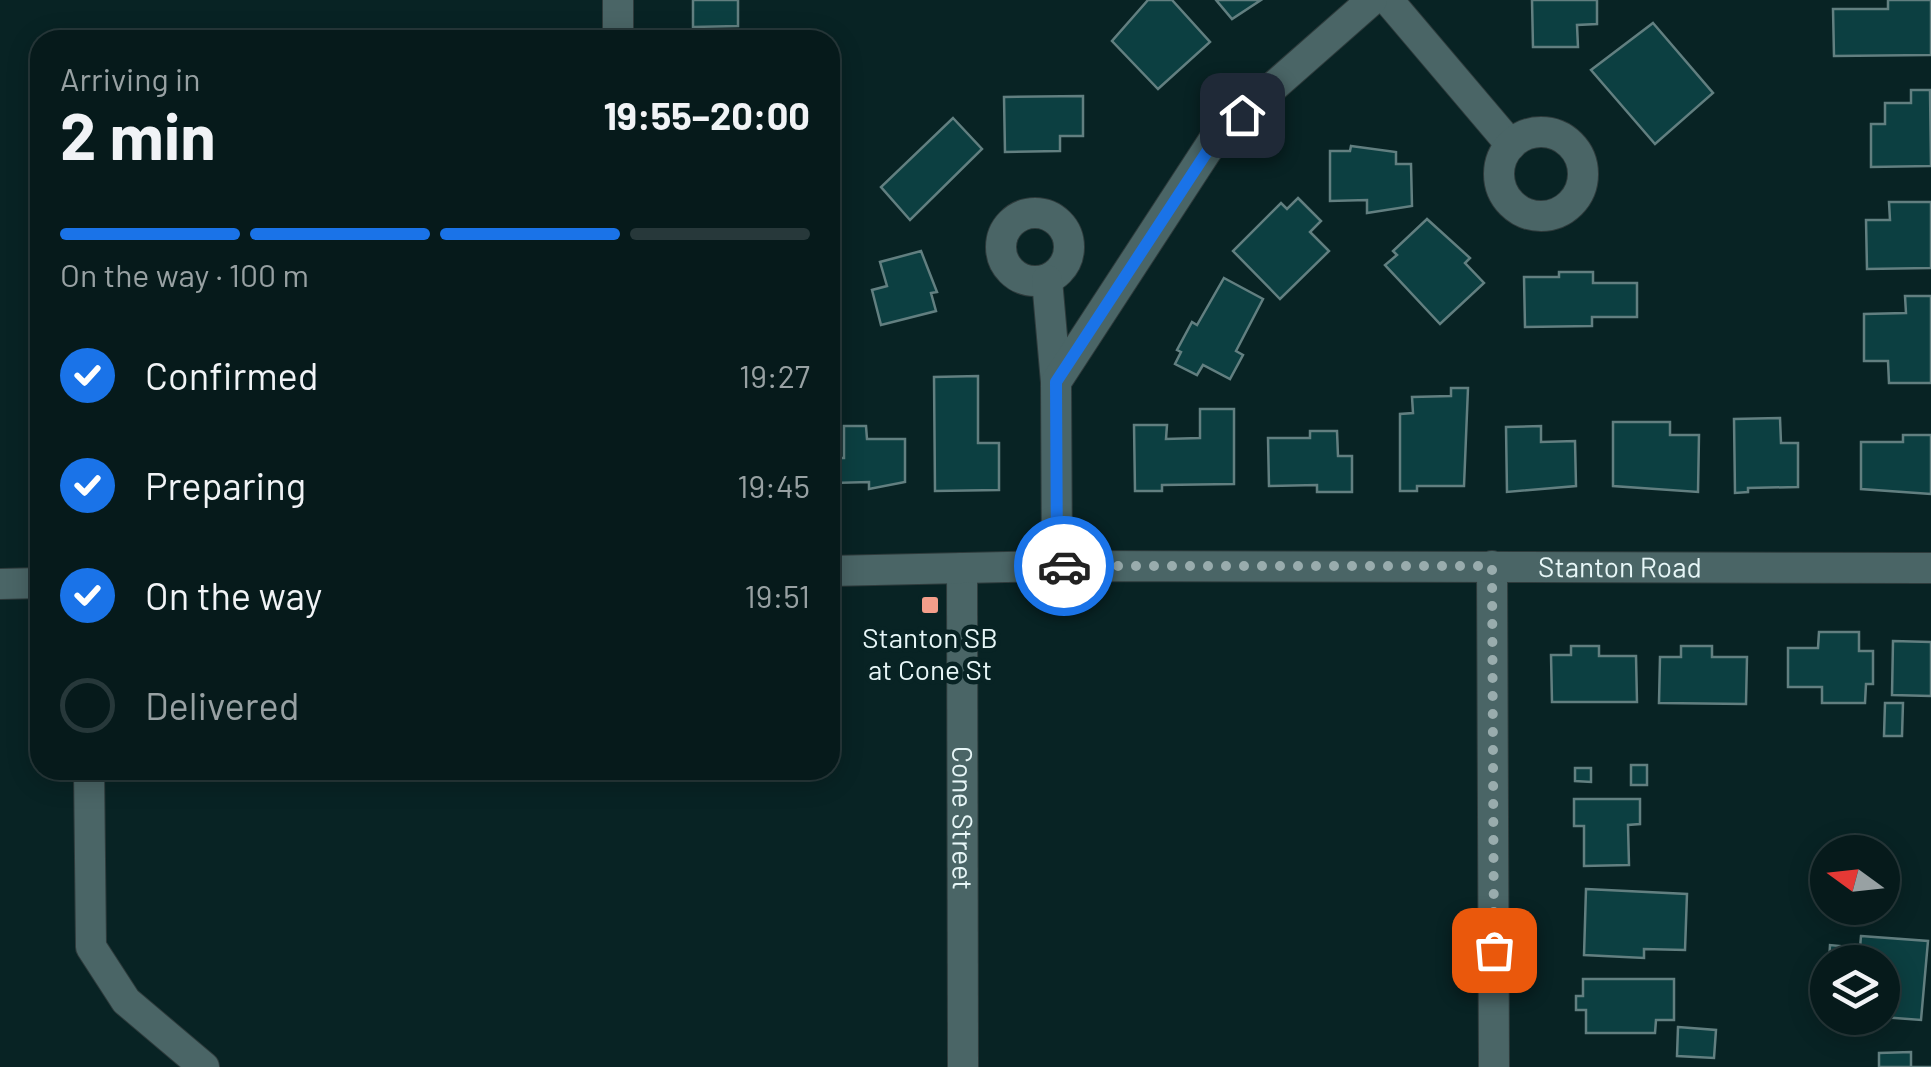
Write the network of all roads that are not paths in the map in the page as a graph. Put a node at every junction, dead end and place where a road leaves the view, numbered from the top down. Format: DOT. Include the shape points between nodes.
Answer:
graph roads {
  1 [pos="618,0"];
  2 [pos="1372,0"];
  3 [pos="1388,0"];
  4 [pos="618,30"];
  5 [pos="1510,145"];
  6 [pos="1046,280"];
  7 [pos="1056,382"];
  8 [pos="1057,566"];
  9 [pos="1492,566"];
  10 [pos="962,568"];
  11 [pos="1931,568"];
  12 [pos="840,571"];
  13 [pos="0,584"];
  14 [pos="30,584"];
  15 [pos="89,780"];
  16 [pos="204,1067"];
  17 [pos="963,1067"];
  18 [pos="1494,1067"];
  1 -- 4 [label="street"];
  2 -- 7 [label="street" via="1216,138"];
  3 -- 5 [label="street"];
  6 -- 7 [label="street"];
  7 -- 8 [label="street"];
  8 -- 9 [label="street, Stanton Road"];
  8 -- 10 [label="street, Stanton Road"];
  9 -- 11 [label="street, Stanton Road"];
  9 -- 18 [label="street"];
  10 -- 12 [label="street, Stanton Road"];
  10 -- 17 [label="street, Cone Street"];
  13 -- 14 [label="street"];
  15 -- 16 [label="street" via="91,947 126,1000"];
}
